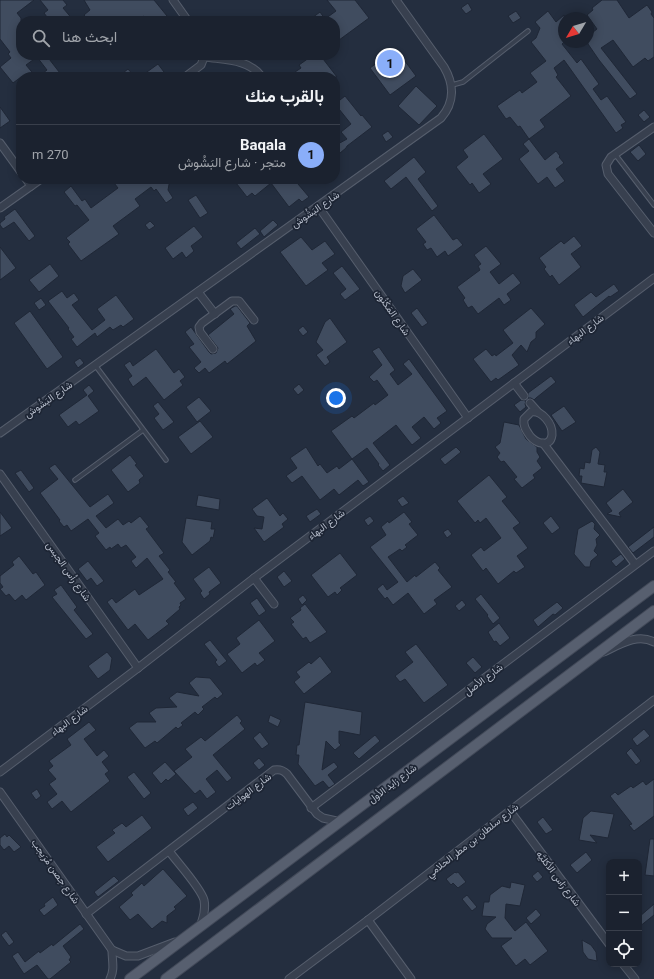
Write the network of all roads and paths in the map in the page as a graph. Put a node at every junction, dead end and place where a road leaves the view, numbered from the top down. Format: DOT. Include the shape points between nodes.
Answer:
graph roads {
  1 [pos="174,0"];
  2 [pos="396,0"];
  3 [pos="185,16"];
  4 [pos="528,31"];
  5 [pos="203,60"];
  6 [pos="224,60"];
  7 [pos="192,72"];
  8 [pos="258,72"];
  9 [pos="452,85"];
  10 [pos="654,127"];
  11 [pos="0,143"];
  12 [pos="615,154"];
  13 [pos="16,165"];
  14 [pos="34,184"];
  15 [pos="31,186"];
  16 [pos="654,205"];
  17 [pos="318,206"];
  18 [pos="0,208"];
  19 [pos="654,233"];
  20 [pos="654,278"];
  21 [pos="198,292"];
  22 [pos="215,314"];
  23 [pos="254,320"];
  24 [pos="213,349"];
  25 [pos="95,365"];
  26 [pos="514,383"];
  27 [pos="524,396"];
  28 [pos="530,404"];
  29 [pos="538,412"];
  30 [pos="468,418"];
  31 [pos="143,430"];
  32 [pos="0,433"];
  33 [pos="543,443"];
  34 [pos="166,460"];
  35 [pos="0,474"];
  36 [pos="75,480"];
  37 [pos="654,551"];
  38 [pos="636,564"];
  39 [pos="254,578"];
  40 [pos="654,586"];
  41 [pos="274,604"];
  42 [pos="654,611"];
  43 [pos="654,642"];
  44 [pos="588,660"];
  45 [pos="138,668"];
  46 [pos="654,700"];
  47 [pos="0,772"];
  48 [pos="0,792"];
  49 [pos="311,808"];
  50 [pos="510,810"];
  51 [pos="341,822"];
  52 [pos="169,851"];
  53 [pos="86,914"];
  54 [pos="368,920"];
  55 [pos="200,928"];
  56 [pos="186,938"];
  57 [pos="606,940"];
  58 [pos="112,950"];
  59 [pos="626,967"];
  60 [pos="110,979"];
  61 [pos="130,979"];
  62 [pos="166,979"];
  63 [pos="289,979"];
  64 [pos="411,979"];
  65 [pos="635,979"];
  1 -- 3 [label="street"];
  2 -- 9 [label="street" via="448,73"];
  4 -- 9 [label="lane" via="463,82"];
  5 -- 7 [label="street"];
  6 -- 8 [label="street" via="247,65"];
  9 -- 17 [label="street, شارع البَشُوش" via="449,107 441,118"];
  10 -- 12 [label="street"];
  11 -- 13 [label="street"];
  12 -- 16 [label="lane"];
  12 -- 19 [label="street" via="606,165 608,174"];
  14 -- 15 [label="street"];
  15 -- 18 [label="street"];
  17 -- 21 [label="street, شارع البَشُوش"];
  17 -- 30 [label="street, شارع المَكْنُون"];
  20 -- 26 [label="street, شارع البهاء"];
  21 -- 22 [label="street"];
  21 -- 25 [label="street, شارع البَشُوش"];
  22 -- 23 [label="street" via="237,300"];
  22 -- 24 [label="street" via="201,325 199,330"];
  25 -- 31 [label="lane"];
  25 -- 32 [label="street, شارع البَشُوش"];
  26 -- 27 [label="street"];
  26 -- 30 [label="street, شارع البهاء"];
  28 -- 29 [label="street"];
  29 -- 33 [label="street" via="552,431 551,438"];
  29 -- 33 [label="street" via="528,414 524,424 534,440"];
  30 -- 39 [label="street, شارع البهاء"];
  31 -- 34 [label="lane"];
  31 -- 36 [label="lane"];
  33 -- 38 [label="street"];
  35 -- 45 [label="street, شارع رأس الجبس"];
  37 -- 38 [label="street, شارع الأصل"];
  38 -- 49 [label="street, شارع الأصل"];
  39 -- 41 [label="street"];
  39 -- 45 [label="street, شارع البهاء"];
  40 -- 51 [label="main road, شارع زايد الأول"];
  42 -- 44 [label="main road, شارع زايد الأول"];
  43 -- 44 [label="street" via="648,639 632,640"];
  44 -- 62 [label="main road, شارع زايد الأول"];
  45 -- 47 [label="street, شارع البهاء"];
  46 -- 50 [label="street, شارع سلطان بن مطر الحلامي"];
  48 -- 53 [label="street, شارع حِصن مُرَيجب"];
  49 -- 51 [label="street, شارع الهوايات" via="323,818"];
  49 -- 52 [label="street, شارع الهوايات" via="288,774 274,770"];
  50 -- 54 [label="street, شارع سلطان بن مطر الحلامي"];
  50 -- 57 [label="street, شارع رَاس الأكليَّه"];
  51 -- 55 [label="main road, شارع زايد الأول"];
  52 -- 53 [label="street, شارع الهوايات"];
  52 -- 55 [label="street" via="202,894 205,906"];
  53 -- 58 [label="street, شارع حِصن مُرَيجب"];
  54 -- 63 [label="street, شارع سلطان بن مطر الحلامي"];
  54 -- 64 [label="street"];
  55 -- 56 [label="main road, شارع زايد الأول"];
  56 -- 58 [label="street" via="138,956 126,956"];
  56 -- 61 [label="main road, شارع زايد الأول"];
  58 -- 60 [label="street" via="114,967"];
  59 -- 65 [label="street"];
}
